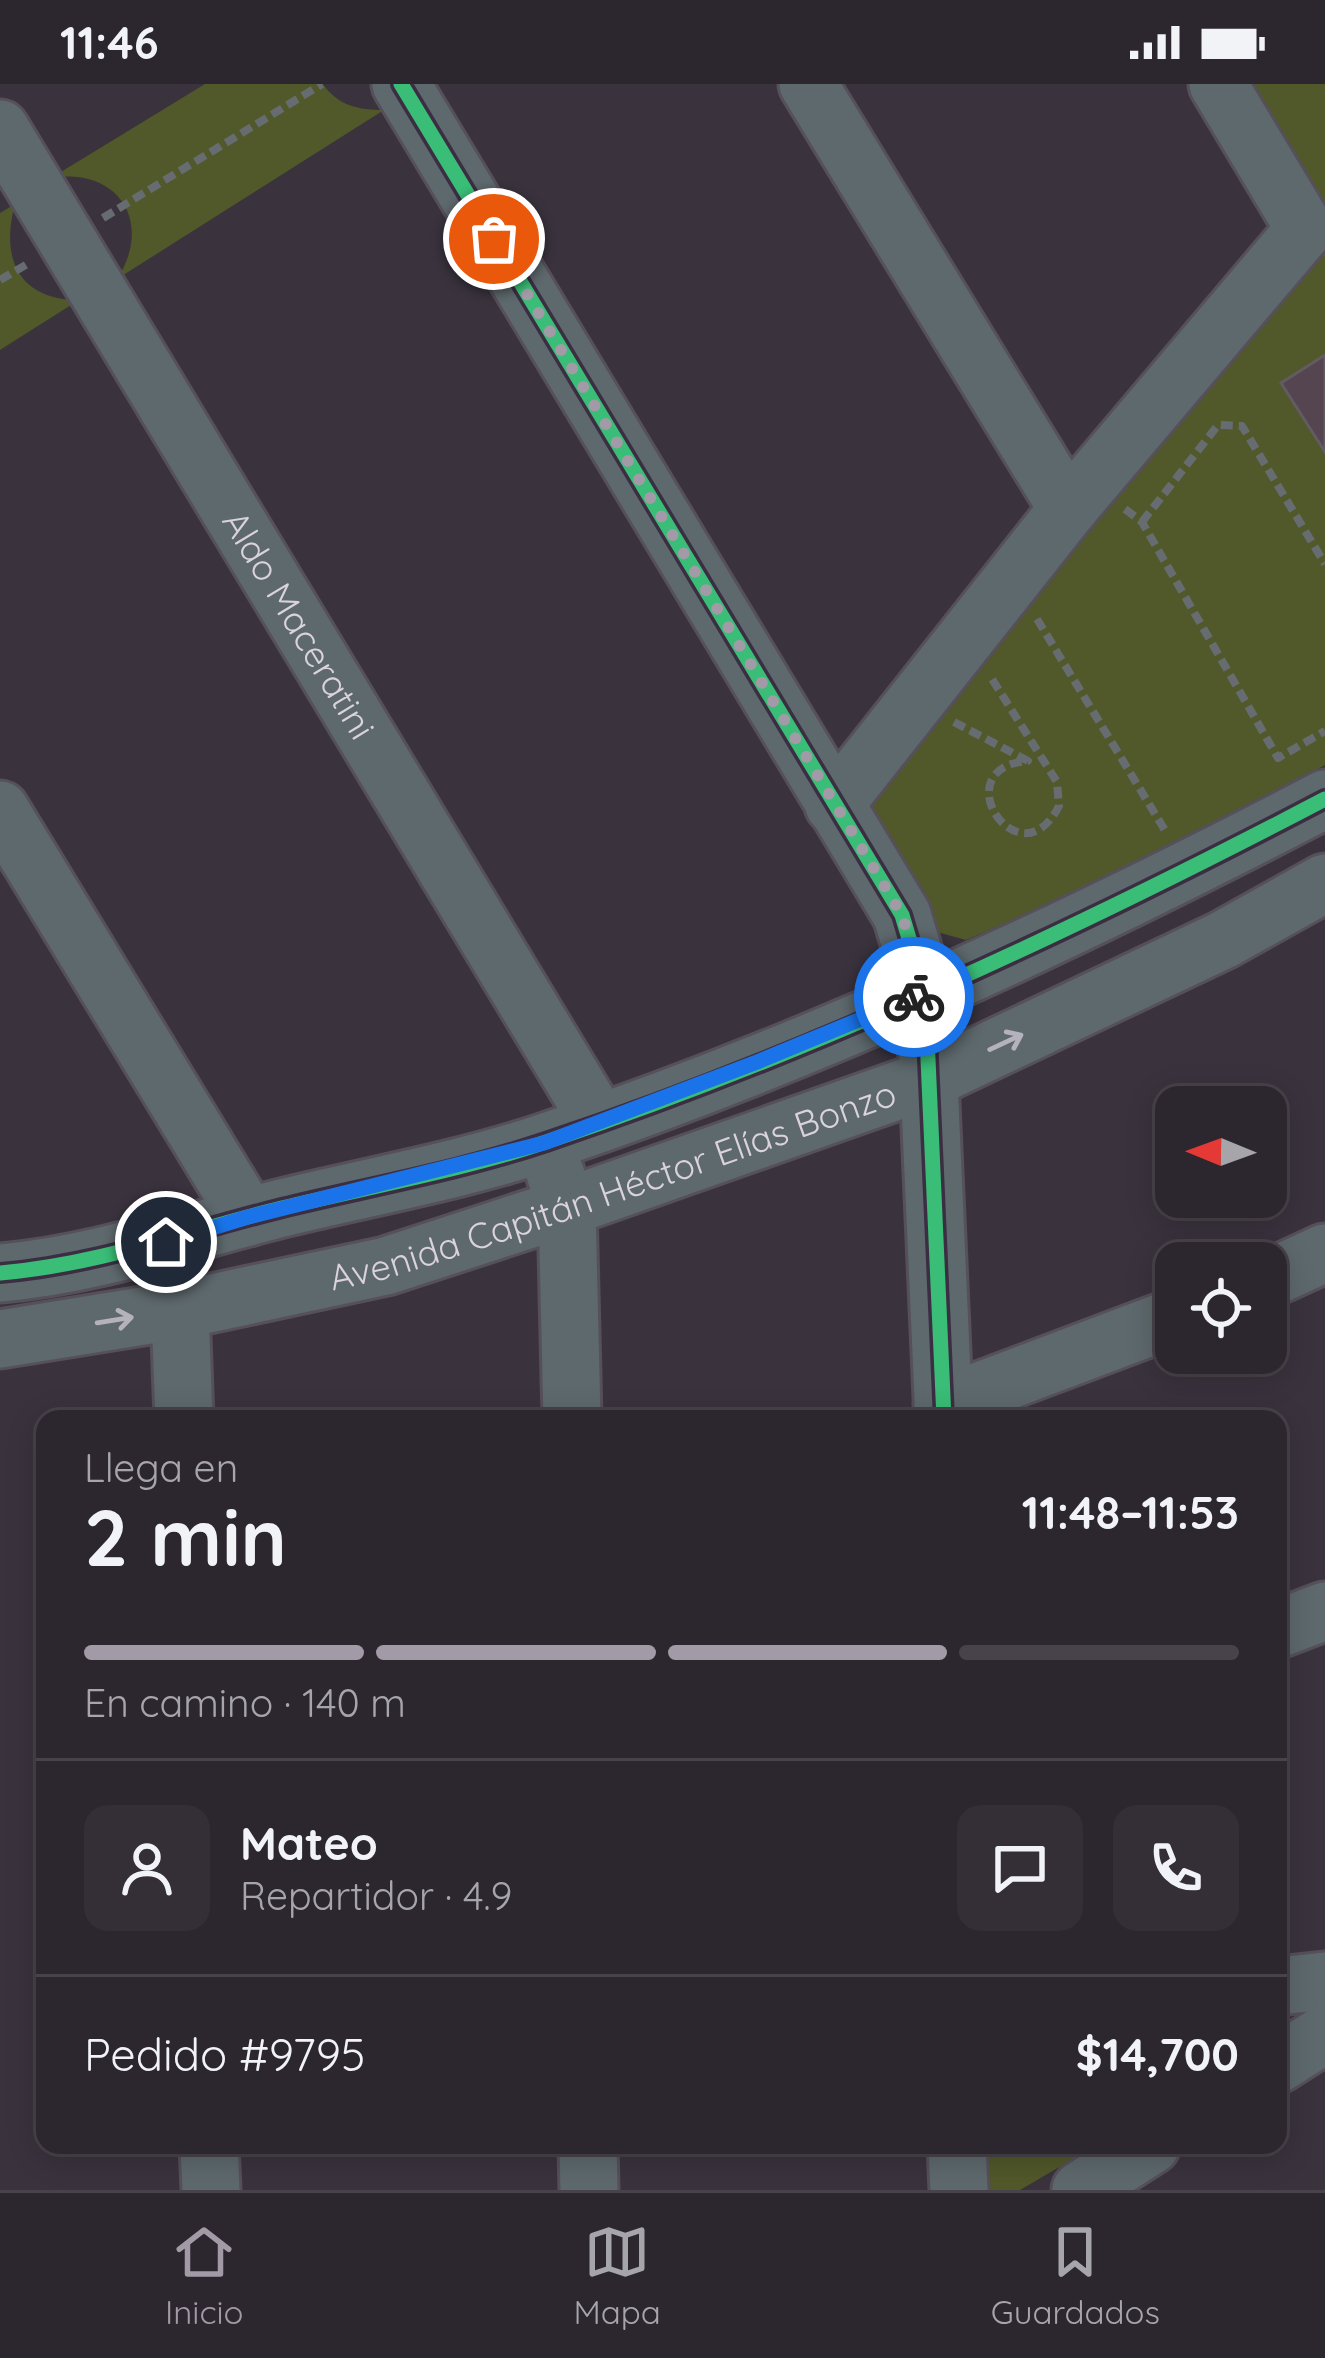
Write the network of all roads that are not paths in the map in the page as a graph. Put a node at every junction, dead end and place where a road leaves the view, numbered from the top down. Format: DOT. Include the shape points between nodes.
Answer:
graph roads {
  1 [pos="401,84"];
  2 [pos="808,84"];
  3 [pos="1218,84"];
  4 [pos="0,129"];
  5 [pos="1068,509"];
  6 [pos="1325,799"];
  7 [pos="834,805"];
  8 [pos="0,811"];
  9 [pos="1325,883"];
  10 [pos="925,992"];
  11 [pos="930,1078"];
  12 [pos="599,1121"];
  13 [pos="544,1143"];
  14 [pos="567,1207"];
  15 [pos="248,1217"];
  16 [pos="166,1242"];
  17 [pos="1325,1252"];
  18 [pos="1287,1270"];
  19 [pos="0,1273"];
  20 [pos="180,1310"];
  21 [pos="1155,1326"];
  22 [pos="0,1339"];
  23 [pos="184,1410"];
  24 [pos="572,1410"];
  25 [pos="944,1410"];
  26 [pos="949,1410"];
  27 [pos="1325,1610"];
  28 [pos="1287,1625"];
  29 [pos="1325,1981"];
  30 [pos="1287,1985"];
  31 [pos="1325,2035"];
  32 [pos="1287,2058"];
  33 [pos="209,2154"];
  34 [pos="588,2154"];
  35 [pos="957,2154"];
  36 [pos="1137,2154"];
  37 [pos="211,2190"];
  38 [pos="589,2190"];
  39 [pos="958,2190"];
  40 [pos="1081,2190"];
  1 -- 7 [label="street"];
  2 -- 5 [label="street"];
  3 -- 5 [label="street" via="1305,230"];
  4 -- 12 [label="street, Aldo Maceratini"];
  5 -- 7 [label="street"];
  6 -- 10 [label="street, Avenida Capitán Héctor Elías Bonzo"];
  7 -- 10 [label="street" via="902,915"];
  8 -- 15 [label="street"];
  11 -- 9 [label="street, Avenida Capitán Héctor Elías Bonzo, one-way"];
  10 -- 11 [label="street"];
  10 -- 12 [label="street, Avenida Capitán Héctor Elías Bonzo"];
  11 -- 14 [label="street, Avenida Capitán Héctor Elías Bonzo"];
  11 -- 25 [label="street"];
  12 -- 13 [label="street, Avenida Capitán Héctor Elías Bonzo"];
  13 -- 14 [label="street"];
  13 -- 15 [label="street, Avenida Capitán Héctor Elías Bonzo"];
  14 -- 20 [label="street, Avenida Capitán Héctor Elías Bonzo" via="386,1266"];
  14 -- 24 [label="street"];
  15 -- 16 [label="street, Avenida Capitán Héctor Elías Bonzo"];
  16 -- 19 [label="street, Avenida Capitán Héctor Elías Bonzo"];
  16 -- 20 [label="street"];
  17 -- 18 [label="street"];
  22 -- 20 [label="street, Avenida Capitán Héctor Elías Bonzo, one-way"];
  20 -- 23 [label="street"];
  21 -- 26 [label="street"];
  27 -- 28 [label="street"];
  29 -- 30 [label="street"];
  31 -- 32 [label="street"];
  33 -- 37 [label="street"];
  34 -- 38 [label="street"];
  35 -- 39 [label="street"];
  36 -- 40 [label="street"];
}
